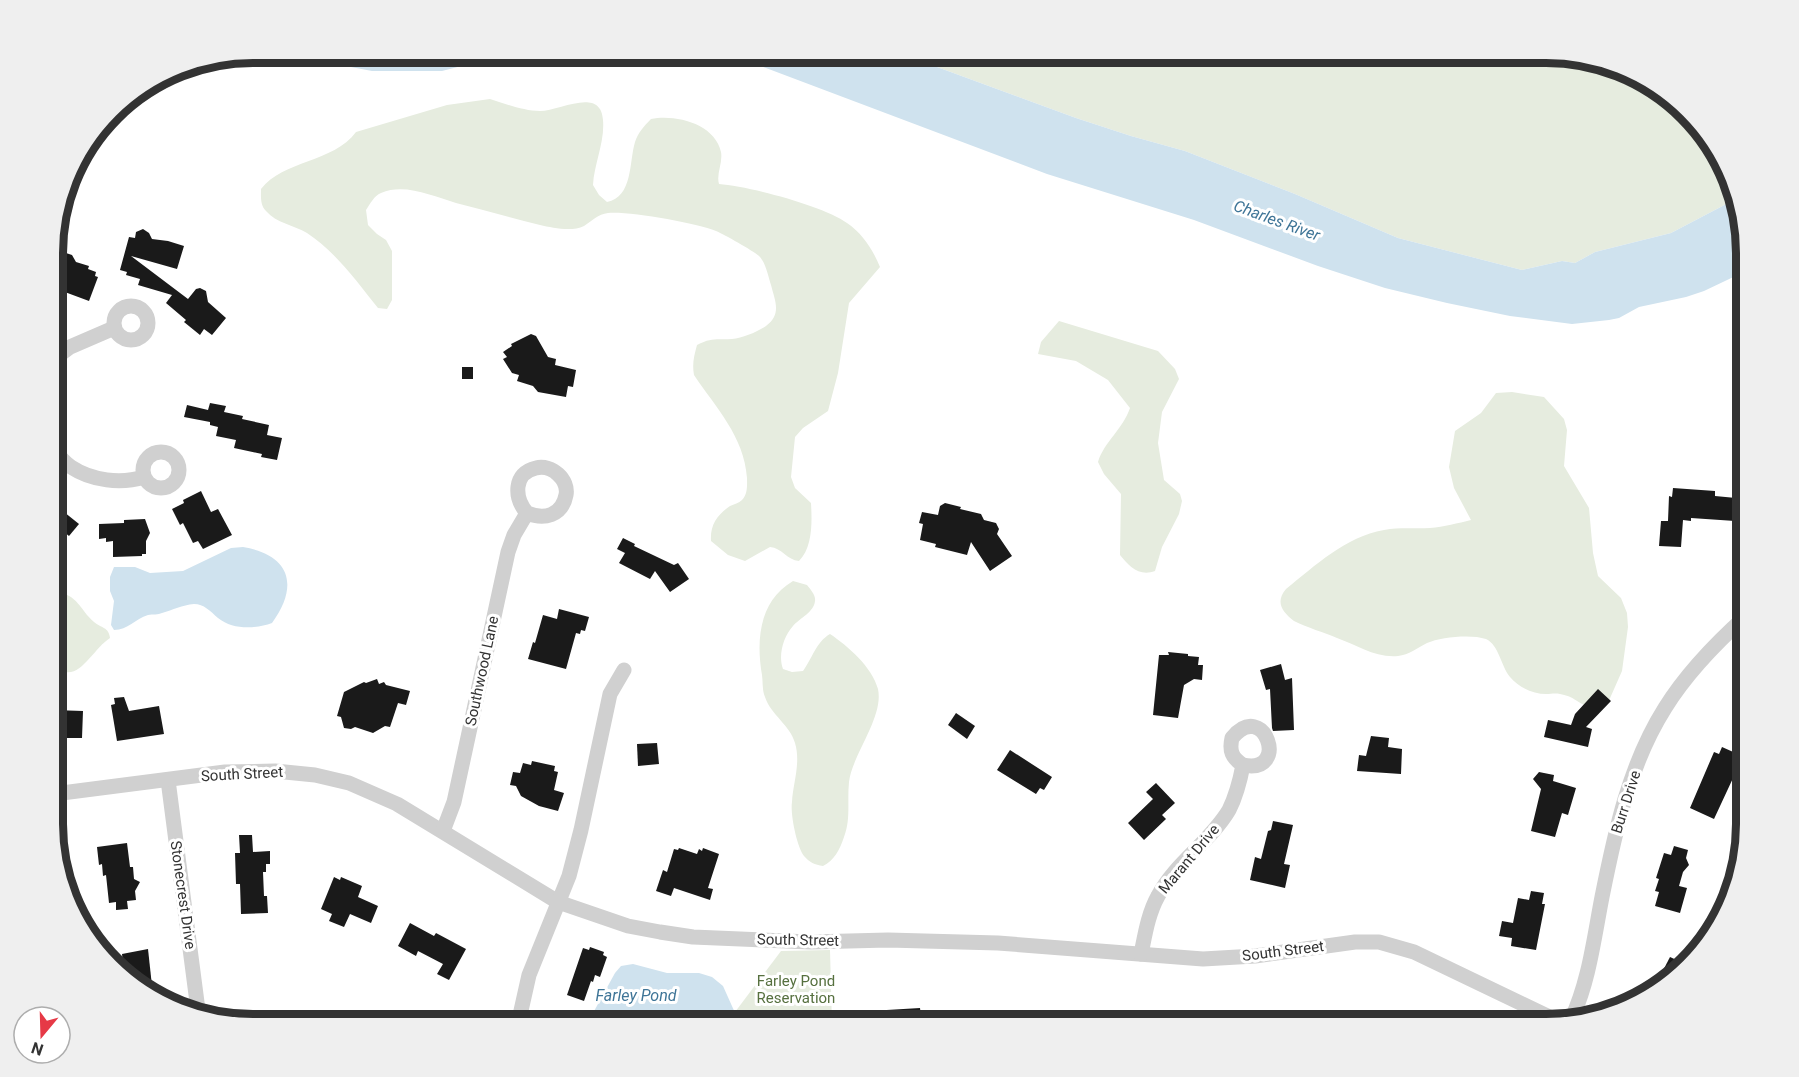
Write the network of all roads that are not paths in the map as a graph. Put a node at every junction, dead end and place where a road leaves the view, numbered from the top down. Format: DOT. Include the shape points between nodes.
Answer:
graph roads {
  1 [pos="114,328"];
  2 [pos="63,352"];
  3 [pos="63,460"];
  4 [pos="144,477"];
  5 [pos="527,513"];
  6 [pos="1736,624"];
  7 [pos="624,670"];
  8 [pos="1243,765"];
  9 [pos="168,780"];
  10 [pos="63,793"];
  11 [pos="443,831"];
  12 [pos="558,902"];
  13 [pos="1141,954"];
  14 [pos="197,1006"];
  15 [pos="1575,1011"];
  16 [pos="520,1014"];
  17 [pos="1543,1014"];
  1 -- 2 [label="street"];
  3 -- 4 [label="street" via="70,467 96,478 128,482"];
  5 -- 11 [label="street, Southwood Lane" via="508,552 453,806"];
  6 -- 15 [label="street, Burr Drive" via="1665,707 1643,752 1616,832 1583,991"];
  7 -- 12 [label="street" via="610,694 581,830"];
  8 -- 13 [label="street, Marant Drive" via="1224,817 1158,897 1149,916"];
  9 -- 10 [label="street, South Street"];
  9 -- 11 [label="street, South Street" via="252,771 315,775 376,794"];
  9 -- 14 [label="street, Stonecrest Drive"];
  11 -- 12 [label="street, South Street"];
  12 -- 13 [label="street, South Street" via="628,926 693,937 963,942"];
  12 -- 16 [label="street" via="529,975"];
  13 -- 17 [label="street, South Street" via="1203,959 1380,942 1414,952"];
}
